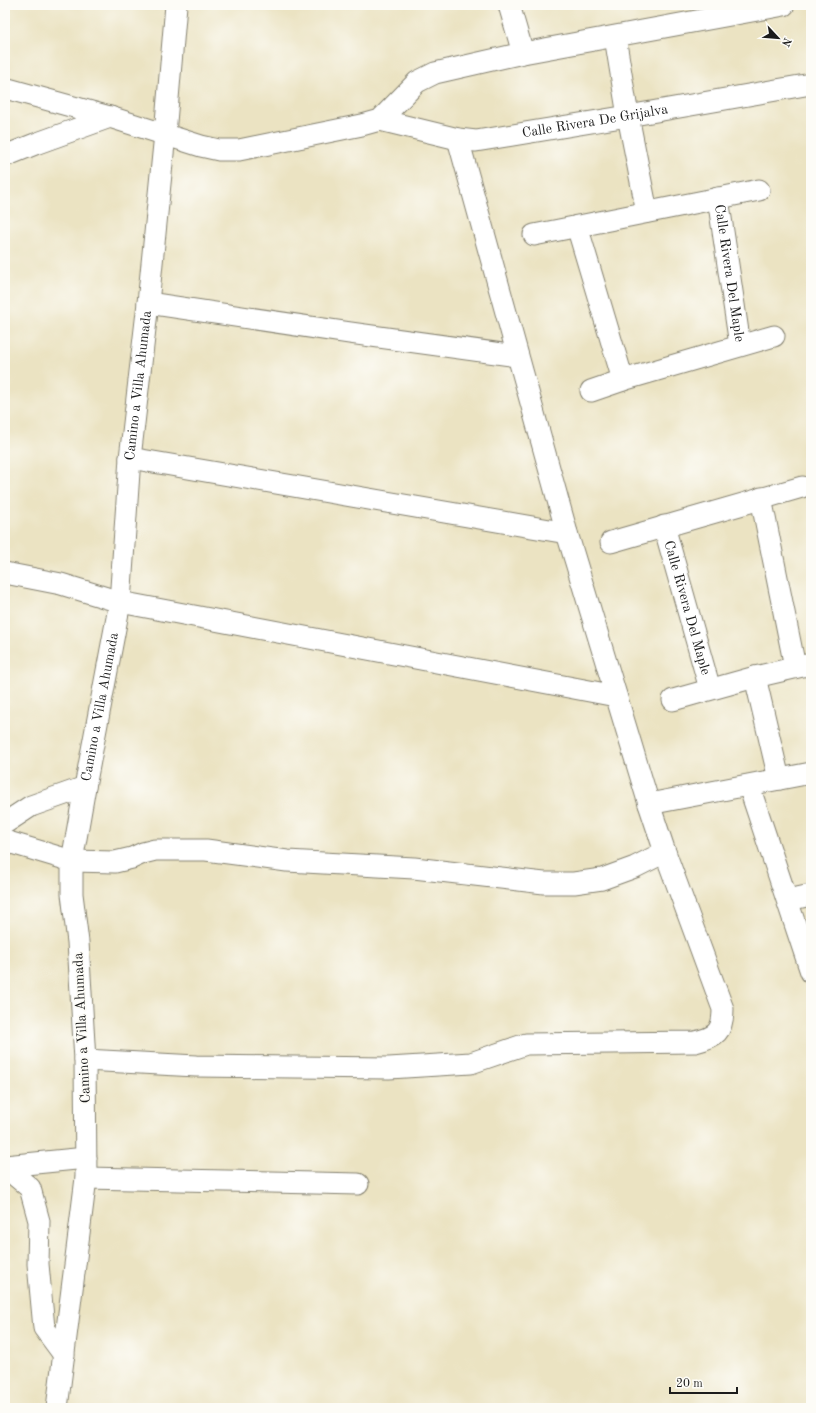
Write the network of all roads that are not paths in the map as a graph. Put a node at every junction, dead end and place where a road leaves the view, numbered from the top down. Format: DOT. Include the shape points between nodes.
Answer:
graph roads {
  1 [pos="176,5"];
  2 [pos="509,5"];
  3 [pos="784,5"];
  4 [pos="615,37"];
  5 [pos="523,53"];
  6 [pos="811,84"];
  7 [pos="5,88"];
  8 [pos="628,116"];
  9 [pos="110,117"];
  10 [pos="380,120"];
  11 [pos="165,134"];
  12 [pos="458,139"];
  13 [pos="5,156"];
  14 [pos="759,190"];
  15 [pos="718,198"];
  16 [pos="647,212"];
  17 [pos="577,226"];
  18 [pos="534,235"];
  19 [pos="148,303"];
  20 [pos="774,336"];
  21 [pos="740,345"];
  22 [pos="517,356"];
  23 [pos="623,380"];
  24 [pos="591,391"];
  25 [pos="130,458"];
  26 [pos="802,487"];
  27 [pos="761,498"];
  28 [pos="664,526"];
  29 [pos="568,533"];
  30 [pos="611,542"];
  31 [pos="5,573"];
  32 [pos="120,602"];
  33 [pos="803,665"];
  34 [pos="755,677"];
  35 [pos="710,689"];
  36 [pos="616,696"];
  37 [pos="673,700"];
  38 [pos="811,773"];
  39 [pos="778,779"];
  40 [pos="749,786"];
  41 [pos="84,787"];
  42 [pos="649,804"];
  43 [pos="5,823"];
  44 [pos="5,841"];
  45 [pos="665,852"];
  46 [pos="72,861"];
  47 [pos="811,895"];
  48 [pos="788,900"];
  49 [pos="811,972"];
  50 [pos="85,1060"];
  51 [pos="5,1166"];
  52 [pos="86,1168"];
  53 [pos="358,1184"];
  54 [pos="64,1355"];
  55 [pos="57,1408"];
  1 -- 11 [label="street, Camino a Villa Ahumada"];
  2 -- 5 [label="street"];
  3 -- 4 [label="street"];
  4 -- 5 [label="street"];
  4 -- 8 [label="street"];
  5 -- 10 [label="street" via="435,73 417,82"];
  6 -- 8 [label="street, Calle Rivera De Grijalva"];
  7 -- 9 [label="street"];
  8 -- 12 [label="street, Calle Rivera De Grijalva" via="476,141"];
  8 -- 16 [label="street"];
  9 -- 11 [label="street"];
  9 -- 13 [label="street"];
  10 -- 11 [label="street" via="239,150 219,150"];
  10 -- 12 [label="street, Calle Rivera De Grijalva"];
  11 -- 19 [label="street, Camino a Villa Ahumada"];
  12 -- 22 [label="street"];
  14 -- 15 [label="street"];
  15 -- 16 [label="street, Calle Rivera Del Maple"];
  15 -- 21 [label="street, Calle Rivera Del Maple"];
  16 -- 17 [label="street, Calle Rivera Del Maple"];
  17 -- 18 [label="street, Calle Rivera Del Maple"];
  17 -- 23 [label="street"];
  19 -- 22 [label="street"];
  19 -- 25 [label="street, Camino a Villa Ahumada"];
  20 -- 21 [label="street"];
  21 -- 23 [label="street, Calle Rivera Del Maple"];
  22 -- 29 [label="street"];
  23 -- 24 [label="street, Calle Rivera Del Maple"];
  25 -- 29 [label="street"];
  25 -- 32 [label="street, Camino a Villa Ahumada"];
  26 -- 27 [label="street, Calle Rivera Del Maple"];
  27 -- 28 [label="street, Calle Rivera Del Maple"];
  27 -- 33 [label="street, Calle Rivera Del Maple"];
  28 -- 30 [label="street, Calle Rivera Del Maple"];
  28 -- 35 [label="street, Calle Rivera Del Maple"];
  29 -- 36 [label="street"];
  31 -- 32 [label="street" via="60,584"];
  32 -- 36 [label="street"];
  32 -- 41 [label="street, Camino a Villa Ahumada"];
  33 -- 34 [label="street, Calle Rivera Del Maple"];
  34 -- 35 [label="street, Calle Rivera Del Maple"];
  34 -- 39 [label="street"];
  35 -- 37 [label="street, Calle Rivera Del Maple"];
  36 -- 42 [label="street"];
  38 -- 39 [label="street"];
  39 -- 40 [label="street"];
  40 -- 42 [label="street"];
  40 -- 48 [label="street"];
  41 -- 43 [label="street" via="30,806"];
  41 -- 46 [label="street, Camino a Villa Ahumada"];
  42 -- 45 [label="street"];
  44 -- 46 [label="street"];
  45 -- 46 [label="street" via="635,867 602,878 574,883 544,883 414,868 287,861 206,850 155,850 115,862"];
  45 -- 50 [label="street" via="723,1009 723,1021 718,1032 709,1039 695,1042 526,1044 471,1063 389,1068 196,1066"];
  46 -- 50 [label="street, Camino a Villa Ahumada" via="72,894"];
  47 -- 48 [label="street"];
  48 -- 49 [label="street"];
  50 -- 52 [label="street, Camino a Villa Ahumada"];
  51 -- 52 [label="street"];
  51 -- 54 [label="street" via="30,1188 39,1221 38,1264 44,1328"];
  52 -- 53 [label="street"];
  52 -- 54 [label="street, Camino a Villa Ahumada"];
  54 -- 55 [label="street, Camino a Villa Ahumada"];
}
